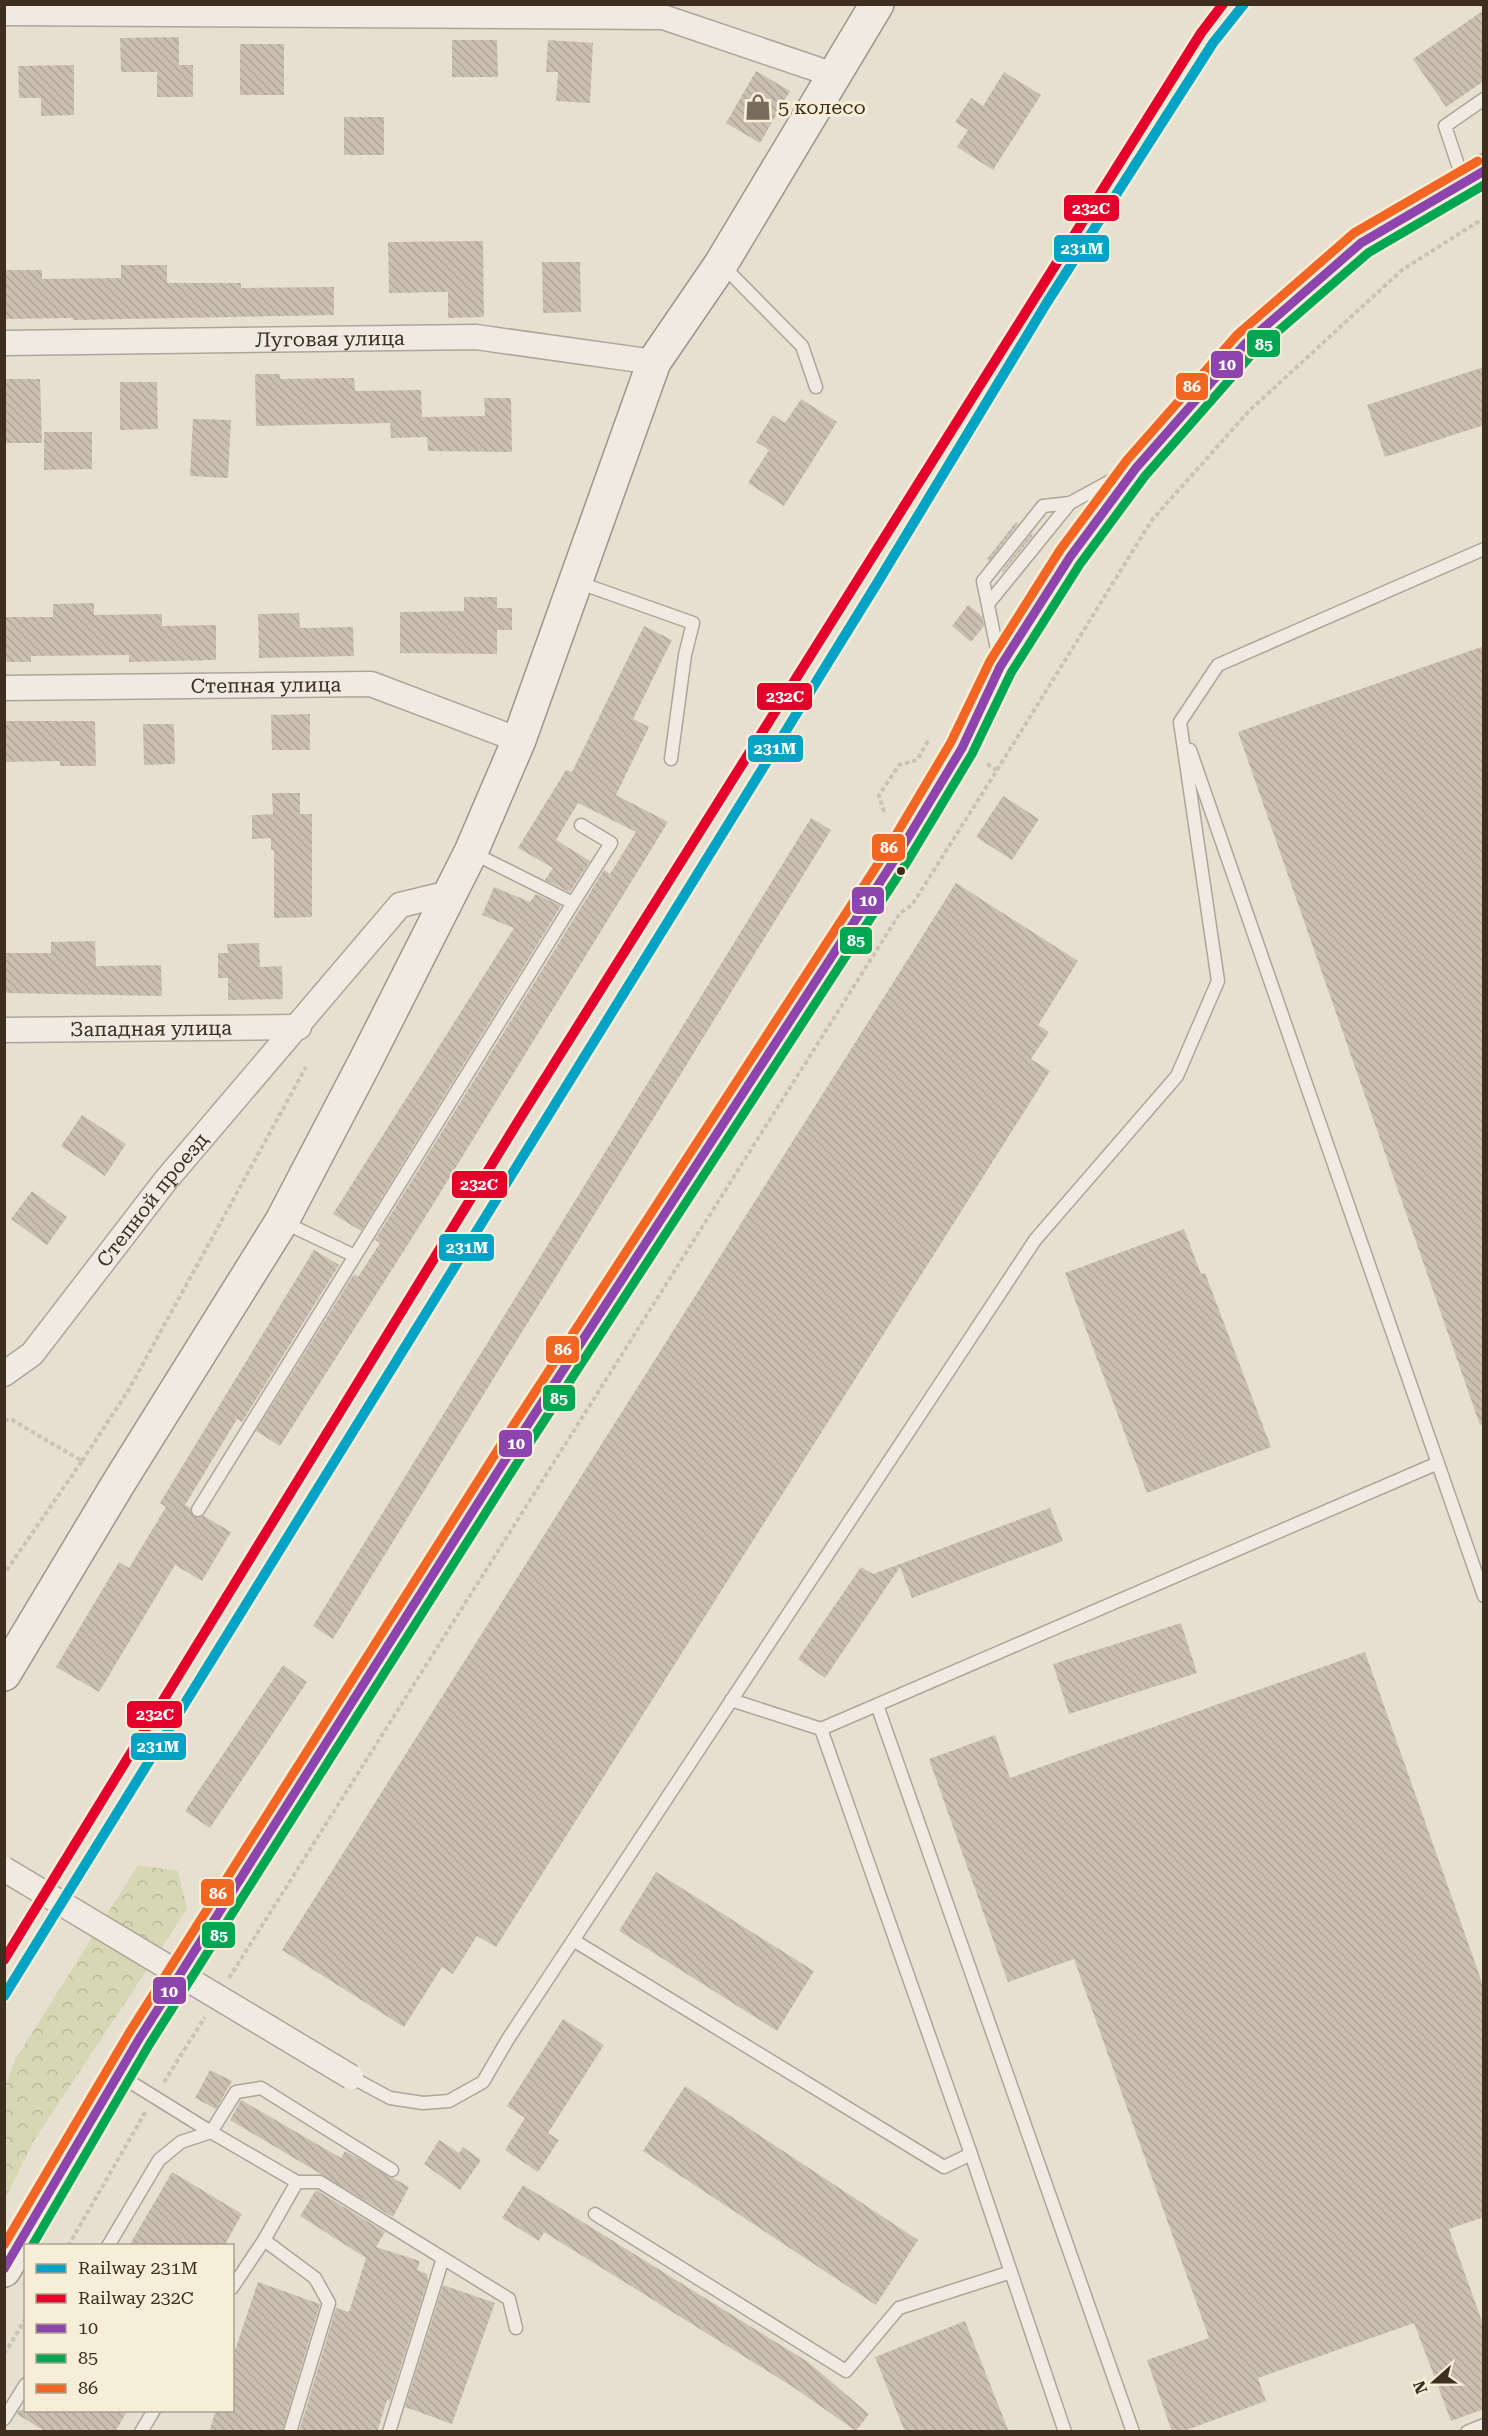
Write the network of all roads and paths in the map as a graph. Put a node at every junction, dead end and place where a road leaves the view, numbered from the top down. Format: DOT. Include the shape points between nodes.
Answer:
graph roads {
  1 [pos="877,4"];
  2 [pos="4,13"];
  3 [pos="834,75"];
  4 [pos="1484,99"];
  5 [pos="1474,178"];
  6 [pos="1484,218"];
  7 [pos="721,264"];
  8 [pos="4,343"];
  9 [pos="654,362"];
  10 [pos="816,387"];
  11 [pos="1136,468"];
  12 [pos="1070,503"];
  13 [pos="1484,549"];
  14 [pos="576,582"];
  15 [pos="988,604"];
  16 [pos="1000,667"];
  17 [pos="4,688"];
  18 [pos="1180,722"];
  19 [pos="519,740"];
  20 [pos="671,759"];
  21 [pos="917,760"];
  22 [pos="997,770"];
  23 [pos="884,812"];
  24 [pos="581,825"];
  25 [pos="471,852"];
  26 [pos="933,871"];
  27 [pos="450,892"];
  28 [pos="573,903"];
  29 [pos="299,1027"];
  30 [pos="4,1030"];
  31 [pos="306,1067"];
  32 [pos="282,1221"];
  33 [pos="355,1256"];
  34 [pos="4,1374"];
  35 [pos="4,1420"];
  36 [pos="82,1461"];
  37 [pos="1438,1463"];
  38 [pos="198,1510"];
  39 [pos="4,1574"];
  40 [pos="1484,1596"];
  41 [pos="4,1674"];
  42 [pos="731,1700"];
  43 [pos="878,1705"];
  44 [pos="820,1729"];
  45 [pos="4,1869"];
  46 [pos="573,1940"];
  47 [pos="224,1986"];
  48 [pos="205,2016"];
  49 [pos="118,2075"];
  50 [pos="351,2077"];
  51 [pos="154,2097"];
  52 [pos="211,2132"];
  53 [pos="971,2154"];
  54 [pos="392,2170"];
  55 [pos="297,2182"];
  56 [pos="596,2214"];
  57 [pos="264,2240"];
  58 [pos="69,2244"];
  59 [pos="109,2244"];
  60 [pos="442,2258"];
  61 [pos="4,2271"];
  62 [pos="1011,2272"];
  63 [pos="234,2285"];
  64 [pos="24,2321"];
  65 [pos="516,2328"];
  66 [pos="4,2354"];
  67 [pos="24,2387"];
  68 [pos="153,2412"];
  69 [pos="4,2419"];
  70 [pos="1484,2425"];
  71 [pos="4,2426"];
  72 [pos="7,2432"];
  73 [pos="141,2432"];
  74 [pos="290,2432"];
  75 [pos="389,2432"];
  76 [pos="1065,2432"];
  77 [pos="1133,2432"];
  78 [pos="1467,2432"];
  1 -- 3 [label="main road"];
  2 -- 3 [label="street" via="663,17"];
  3 -- 7 [label="main road"];
  4 -- 5 [label="lane" via="1445,126"];
  5 -- 11 [label="main road" via="1361,243 1245,344"];
  6 -- 22 [label="path" via="1402,270 1249,411 1152,519"];
  7 -- 9 [label="main road"];
  7 -- 10 [label="lane" via="802,346"];
  8 -- 9 [label="street, Луговая улица" via="476,337"];
  9 -- 14 [label="main road"];
  11 -- 12 [label="lane"];
  11 -- 16 [label="main road" via="1070,557"];
  12 -- 15 [label="lane"];
  12 -- 15 [label="lane" via="1043,506 983,581"];
  13 -- 18 [label="lane" via="1218,664"];
  14 -- 19 [label="main road"];
  14 -- 20 [label="lane" via="693,623"];
  15 -- 16 [label="lane"];
  16 -- 49 [label="main road" via="962,748 897,856 515,1445"];
  17 -- 19 [label="street, Степная улица" via="370,684"];
  18 -- 37 [label="lane"];
  18 -- 42 [label="lane" via="1218,981 1177,1076 1035,1240"];
  19 -- 25 [label="main road"];
  21 -- 23 [label="path" via="899,765 879,795"];
  24 -- 28 [label="lane" via="611,843"];
  25 -- 27 [label="main road"];
  25 -- 28 [label="lane"];
  26 -- 47 [label="path" via="912,905 900,912"];
  27 -- 29 [label="street, Степной проезд" via="400,905"];
  27 -- 32 [label="main road"];
  28 -- 33 [label="lane"];
  29 -- 30 [label="street, Западная улица"];
  29 -- 34 [label="street, Степной проезд" via="166,1180 32,1354"];
  31 -- 36 [label="path" via="128,1391"];
  32 -- 33 [label="lane"];
  32 -- 41 [label="main road"];
  33 -- 38 [label="lane"];
  35 -- 36 [label="path" via="12,1420"];
  36 -- 39 [label="path"];
  37 -- 40 [label="lane"];
  37 -- 43 [label="lane"];
  42 -- 44 [label="lane"];
  42 -- 46 [label="lane"];
  43 -- 44 [label="lane"];
  43 -- 77 [label="lane"];
  44 -- 53 [label="lane"];
  45 -- 50 [label="street, bridge"];
  46 -- 50 [label="lane" via="483,2082 449,2101 423,2103 390,2098"];
  46 -- 53 [label="lane" via="944,2167"];
  48 -- 51 [label="path"];
  49 -- 51 [label="lane"];
  49 -- 61 [label="main road"];
  51 -- 52 [label="lane"];
  51 -- 58 [label="path"];
  52 -- 54 [label="lane" via="236,2092 261,2088"];
  52 -- 55 [label="lane"];
  52 -- 59 [label="lane" via="181,2142 159,2160"];
  53 -- 62 [label="lane"];
  55 -- 57 [label="lane"];
  55 -- 60 [label="lane" via="320,2182"];
  56 -- 62 [label="lane" via="846,2371 899,2308"];
  57 -- 63 [label="lane"];
  57 -- 74 [label="lane" via="315,2278 329,2302"];
  60 -- 65 [label="lane" via="509,2299"];
  60 -- 75 [label="lane"];
  62 -- 76 [label="lane"];
  64 -- 66 [label="path"];
  67 -- 69 [label="lane"];
  68 -- 73 [label="lane"];
  70 -- 78 [label="lane"];
  71 -- 72 [label="lane"];
}
